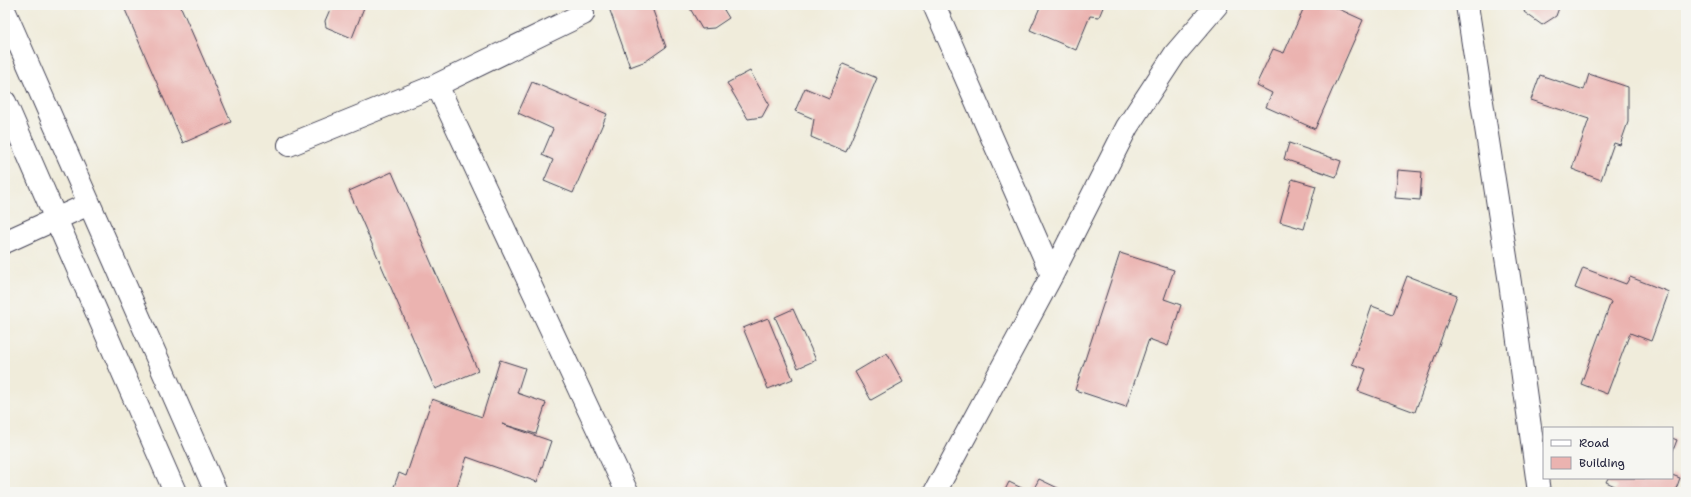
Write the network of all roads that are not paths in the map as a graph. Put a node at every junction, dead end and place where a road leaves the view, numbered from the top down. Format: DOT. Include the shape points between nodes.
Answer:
graph roads {
  1 [pos="934,5"];
  2 [pos="1217,5"];
  3 [pos="1467,5"];
  4 [pos="5,12"];
  5 [pos="583,14"];
  6 [pos="437,85"];
  7 [pos="5,102"];
  8 [pos="289,145"];
  9 [pos="89,204"];
  10 [pos="56,219"];
  11 [pos="5,242"];
  12 [pos="1052,275"];
  13 [pos="175,492"];
  14 [pos="216,492"];
  15 [pos="627,492"];
  16 [pos="935,492"];
  17 [pos="1539,492"];
  1 -- 12 [label="lane"];
  2 -- 12 [label="lane" via="1175,54 1127,127"];
  3 -- 17 [label="lane"];
  4 -- 9 [label="lane"];
  5 -- 6 [label="lane"];
  6 -- 8 [label="lane"];
  6 -- 15 [label="lane"];
  7 -- 10 [label="lane"];
  9 -- 10 [label="lane"];
  9 -- 14 [label="lane"];
  10 -- 11 [label="lane"];
  10 -- 13 [label="lane"];
  12 -- 16 [label="lane"];
}
